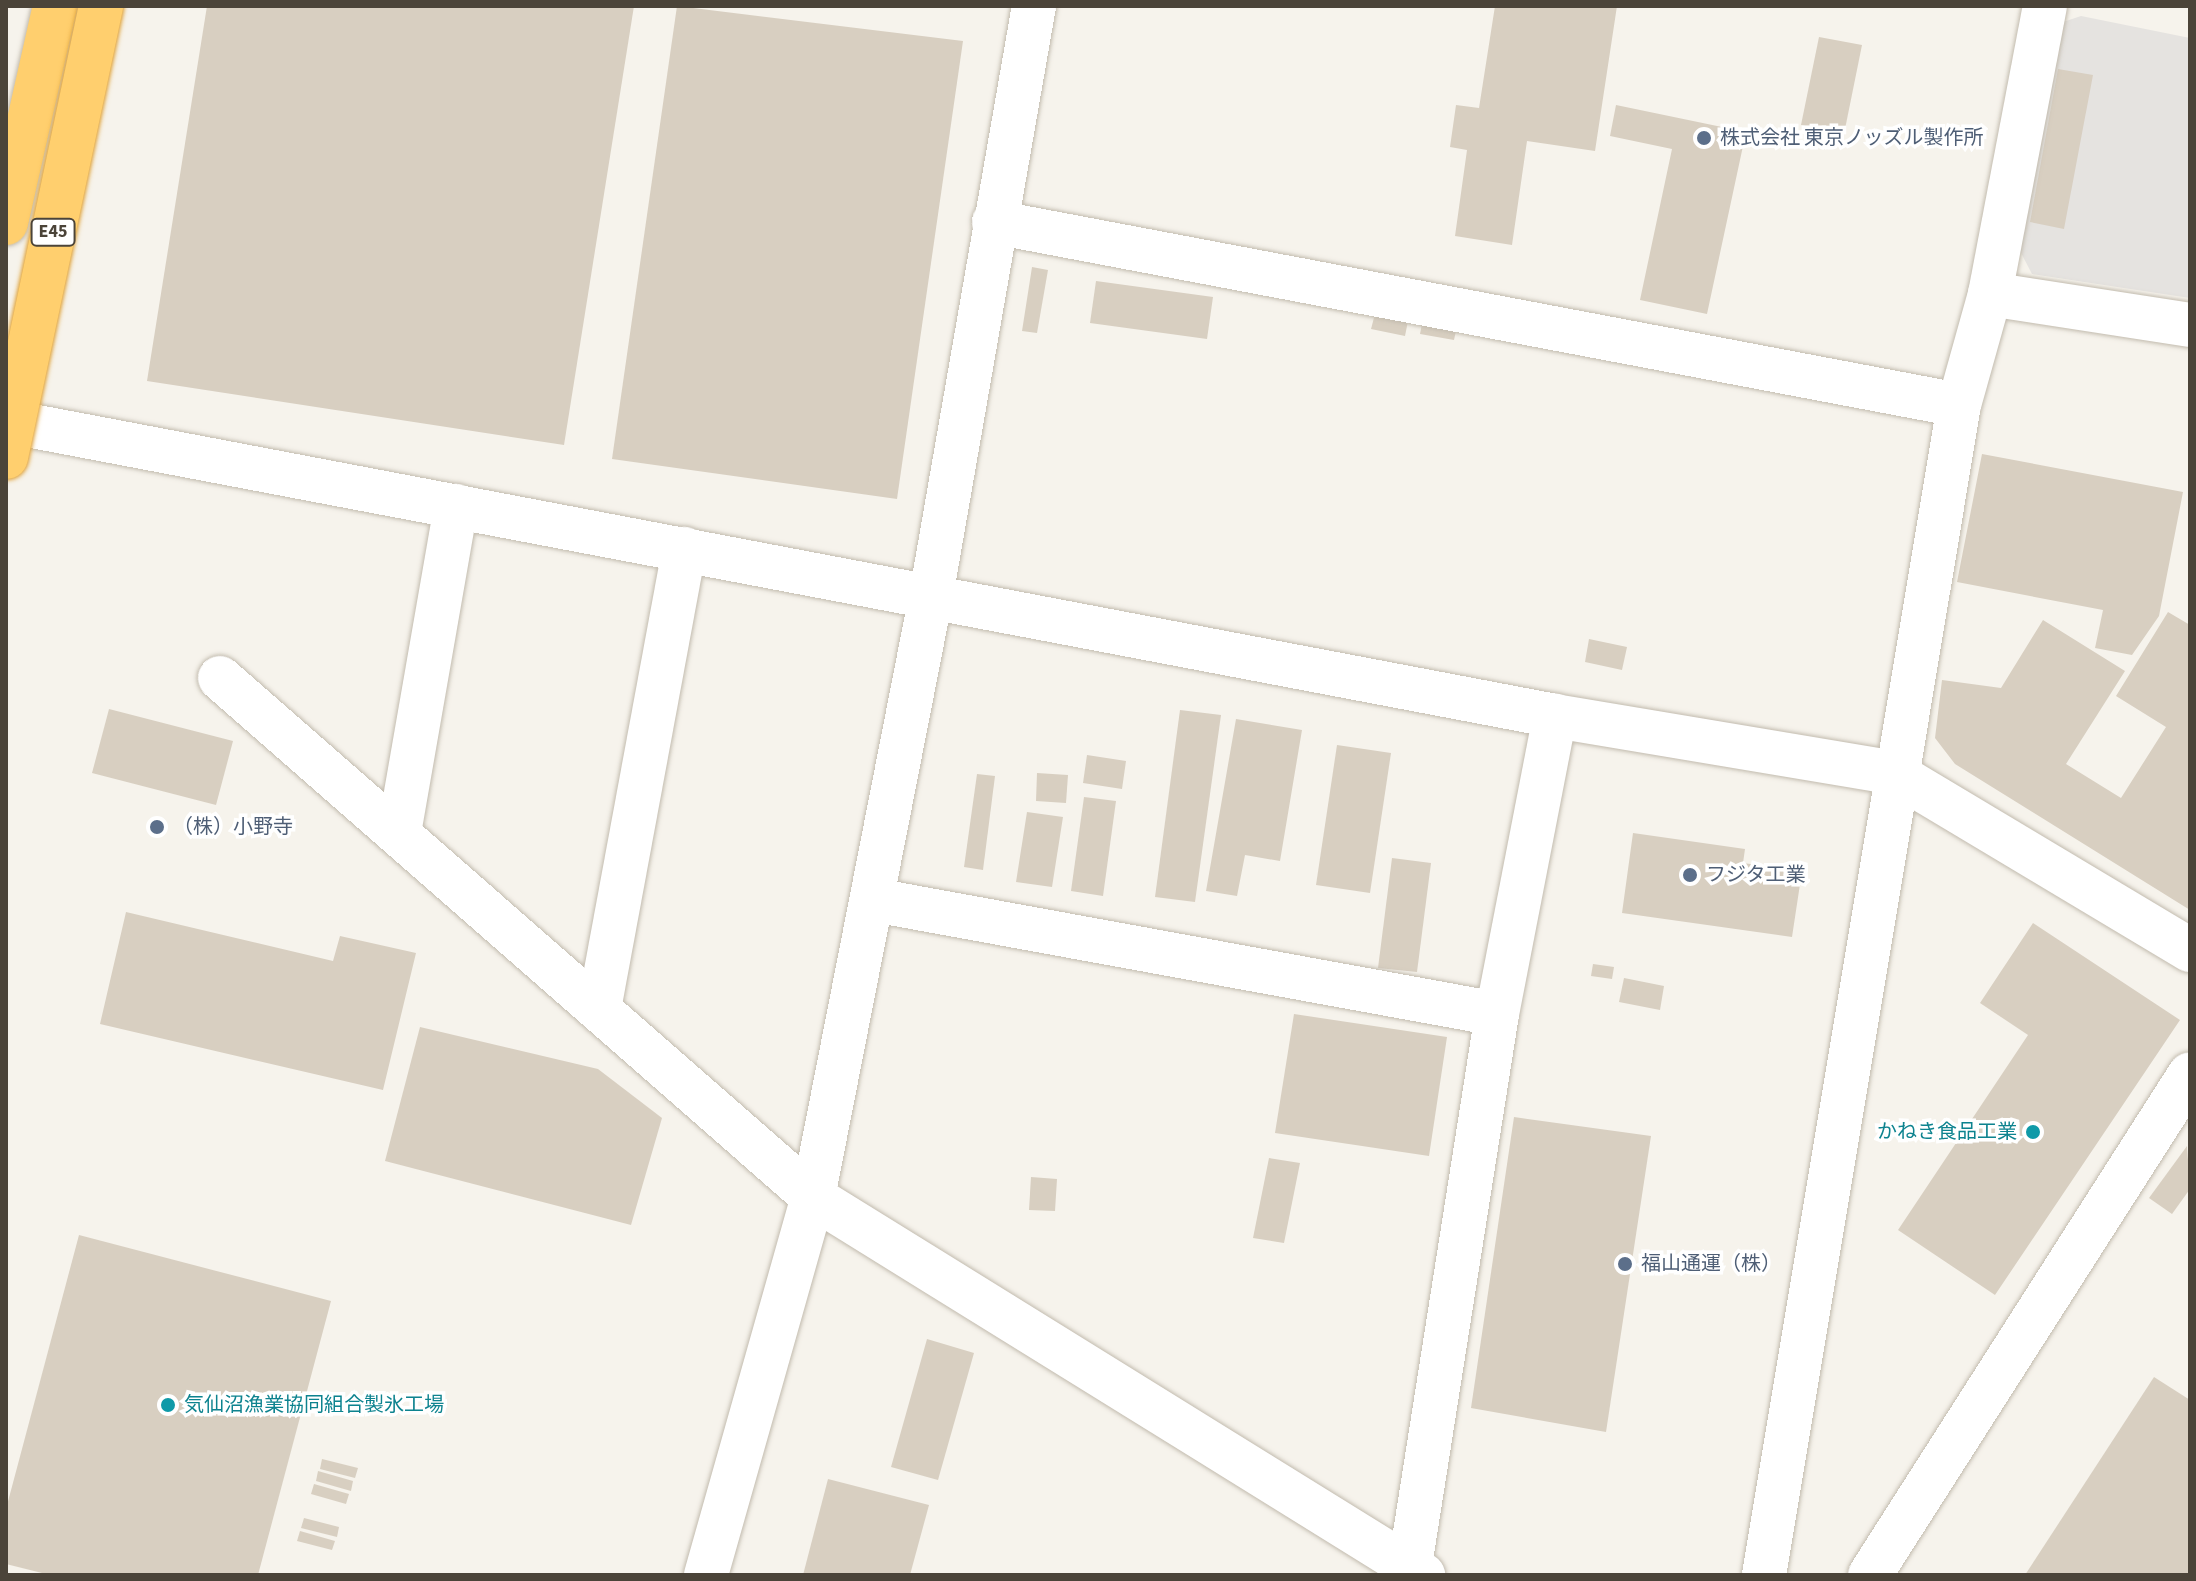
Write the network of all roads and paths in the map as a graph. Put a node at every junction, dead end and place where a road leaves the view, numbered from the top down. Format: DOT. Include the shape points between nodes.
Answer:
graph roads {
  1 [pos="55,6"];
  2 [pos="101,6"];
  3 [pos="1034,6"];
  4 [pos="2045,6"];
  5 [pos="994,222"];
  6 [pos="6,223"];
  7 [pos="1990,294"];
  8 [pos="2190,325"];
  9 [pos="1959,405"];
  10 [pos="6,421"];
  11 [pos="6,457"];
  12 [pos="456,506"];
  13 [pos="684,549"];
  14 [pos="931,596"];
  15 [pos="220,678"];
  16 [pos="1555,716"];
  17 [pos="1894,773"];
  18 [pos="399,833"];
  19 [pos="874,900"];
  20 [pos="2190,950"];
  21 [pos="599,1009"];
  22 [pos="1497,1014"];
  23 [pos="2190,1074"];
  24 [pos="813,1197"];
  25 [pos="1416,1570"];
  26 [pos="706,1575"];
  27 [pos="1764,1575"];
  28 [pos="1870,1575"];
  1 -- 6 [label="highway, E45"];
  2 -- 11 [label="highway, E45, bridge"];
  3 -- 5 [label="street"];
  4 -- 7 [label="street"];
  5 -- 9 [label="street"];
  5 -- 14 [label="street"];
  7 -- 8 [label="street"];
  7 -- 9 [label="street"];
  9 -- 17 [label="street"];
  10 -- 12 [label="street"];
  12 -- 13 [label="street"];
  12 -- 18 [label="street"];
  13 -- 14 [label="street"];
  13 -- 21 [label="street"];
  14 -- 16 [label="street"];
  14 -- 19 [label="street"];
  15 -- 18 [label="street"];
  16 -- 17 [label="street"];
  16 -- 22 [label="street"];
  17 -- 20 [label="street"];
  17 -- 27 [label="street"];
  18 -- 21 [label="street"];
  19 -- 22 [label="street"];
  19 -- 24 [label="street"];
  21 -- 24 [label="street"];
  22 -- 25 [label="street"];
  23 -- 28 [label="street"];
  24 -- 25 [label="street"];
  24 -- 26 [label="street"];
}
